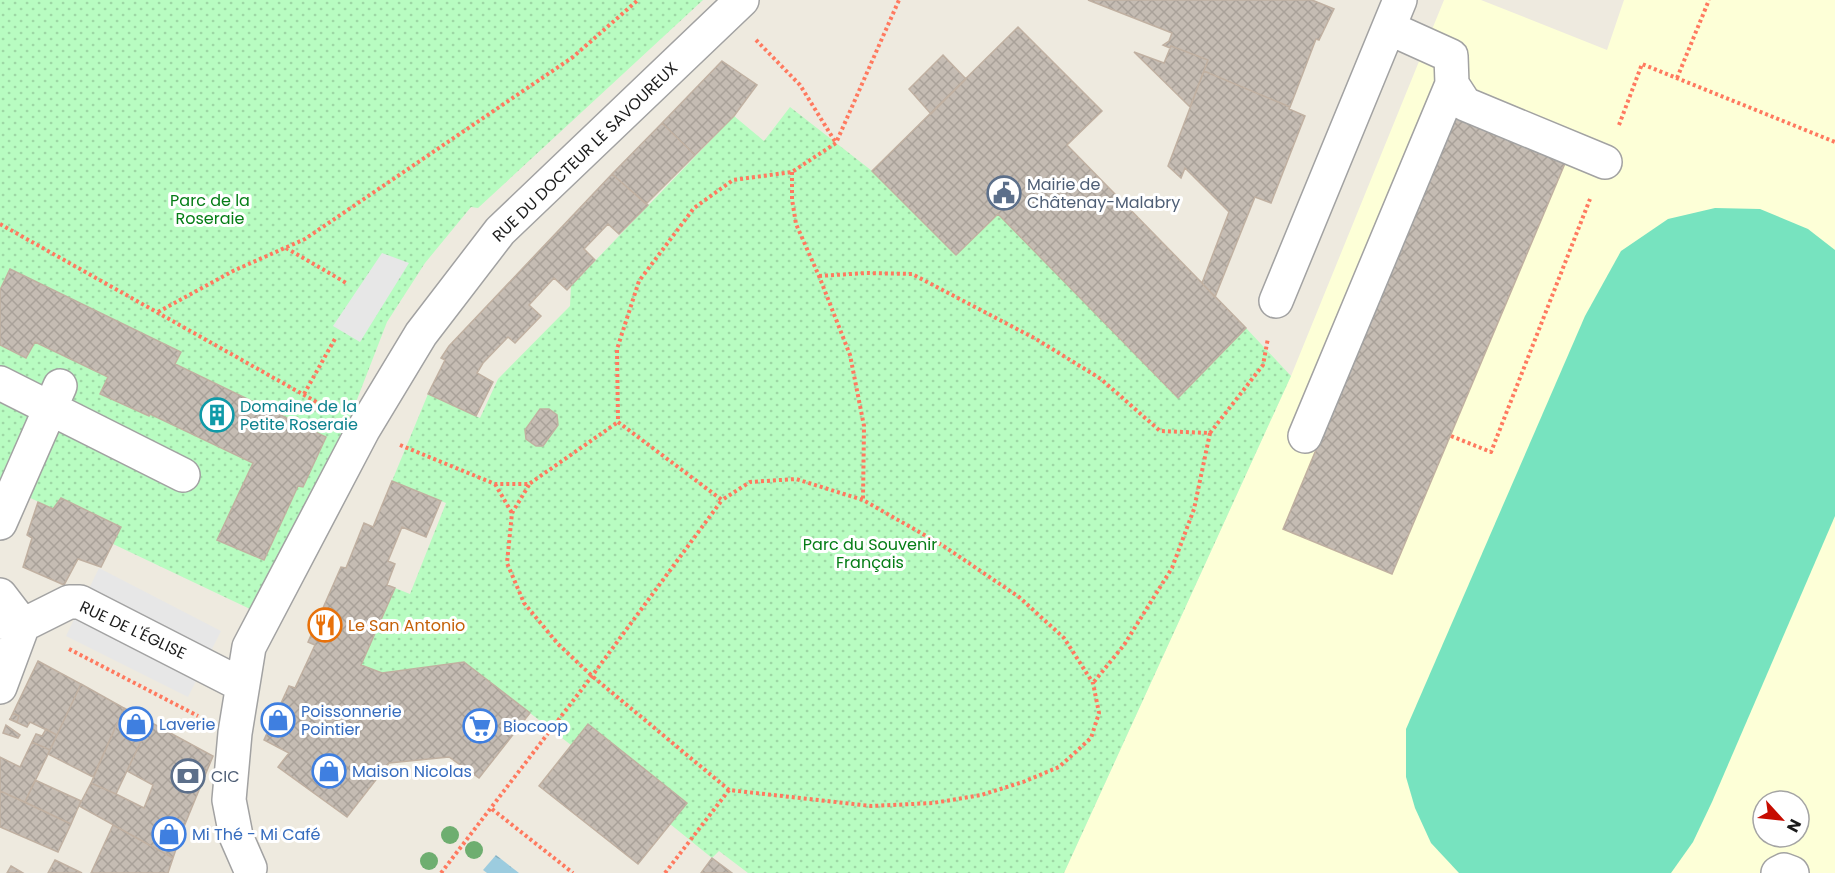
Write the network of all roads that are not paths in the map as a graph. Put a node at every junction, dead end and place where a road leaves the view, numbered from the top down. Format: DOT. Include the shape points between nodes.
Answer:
graph roads {
  1 [pos="735,6"];
  2 [pos="1394,14"];
  3 [pos="1452,84"];
  4 [pos="1605,162"];
  5 [pos="1276,301"];
  6 [pos="0,383"];
  7 [pos="55,397"];
  8 [pos="1305,436"];
  9 [pos="183,475"];
  10 [pos="0,523"];
  11 [pos="0,595"];
  12 [pos="11,623"];
  13 [pos="242,685"];
  14 [pos="0,687"];
  15 [pos="253,871"];
  16 [pos="1778,873"];
  17 [pos="1792,873"];
  1 -- 13 [label="street, RUE DU DOCTEUR LE SAVOUREUX" via="500,231 421,334 363,430 249,647"];
  2 -- 3 [label="street" via="1451,56"];
  2 -- 5 [label="street"];
  3 -- 4 [label="street" via="1465,104"];
  3 -- 8 [label="street"];
  6 -- 7 [label="street"];
  7 -- 9 [label="street"];
  7 -- 10 [label="street"];
  11 -- 12 [label="street"];
  12 -- 13 [label="street, RUE DE L'ÉGLISE" via="69,602 80,603"];
  12 -- 14 [label="street"];
  13 -- 15 [label="street, RUE DU DOCTEUR LE SAVOUREUX" via="229,800 236,836"];
  16 -- 17 [label="street"];
}
